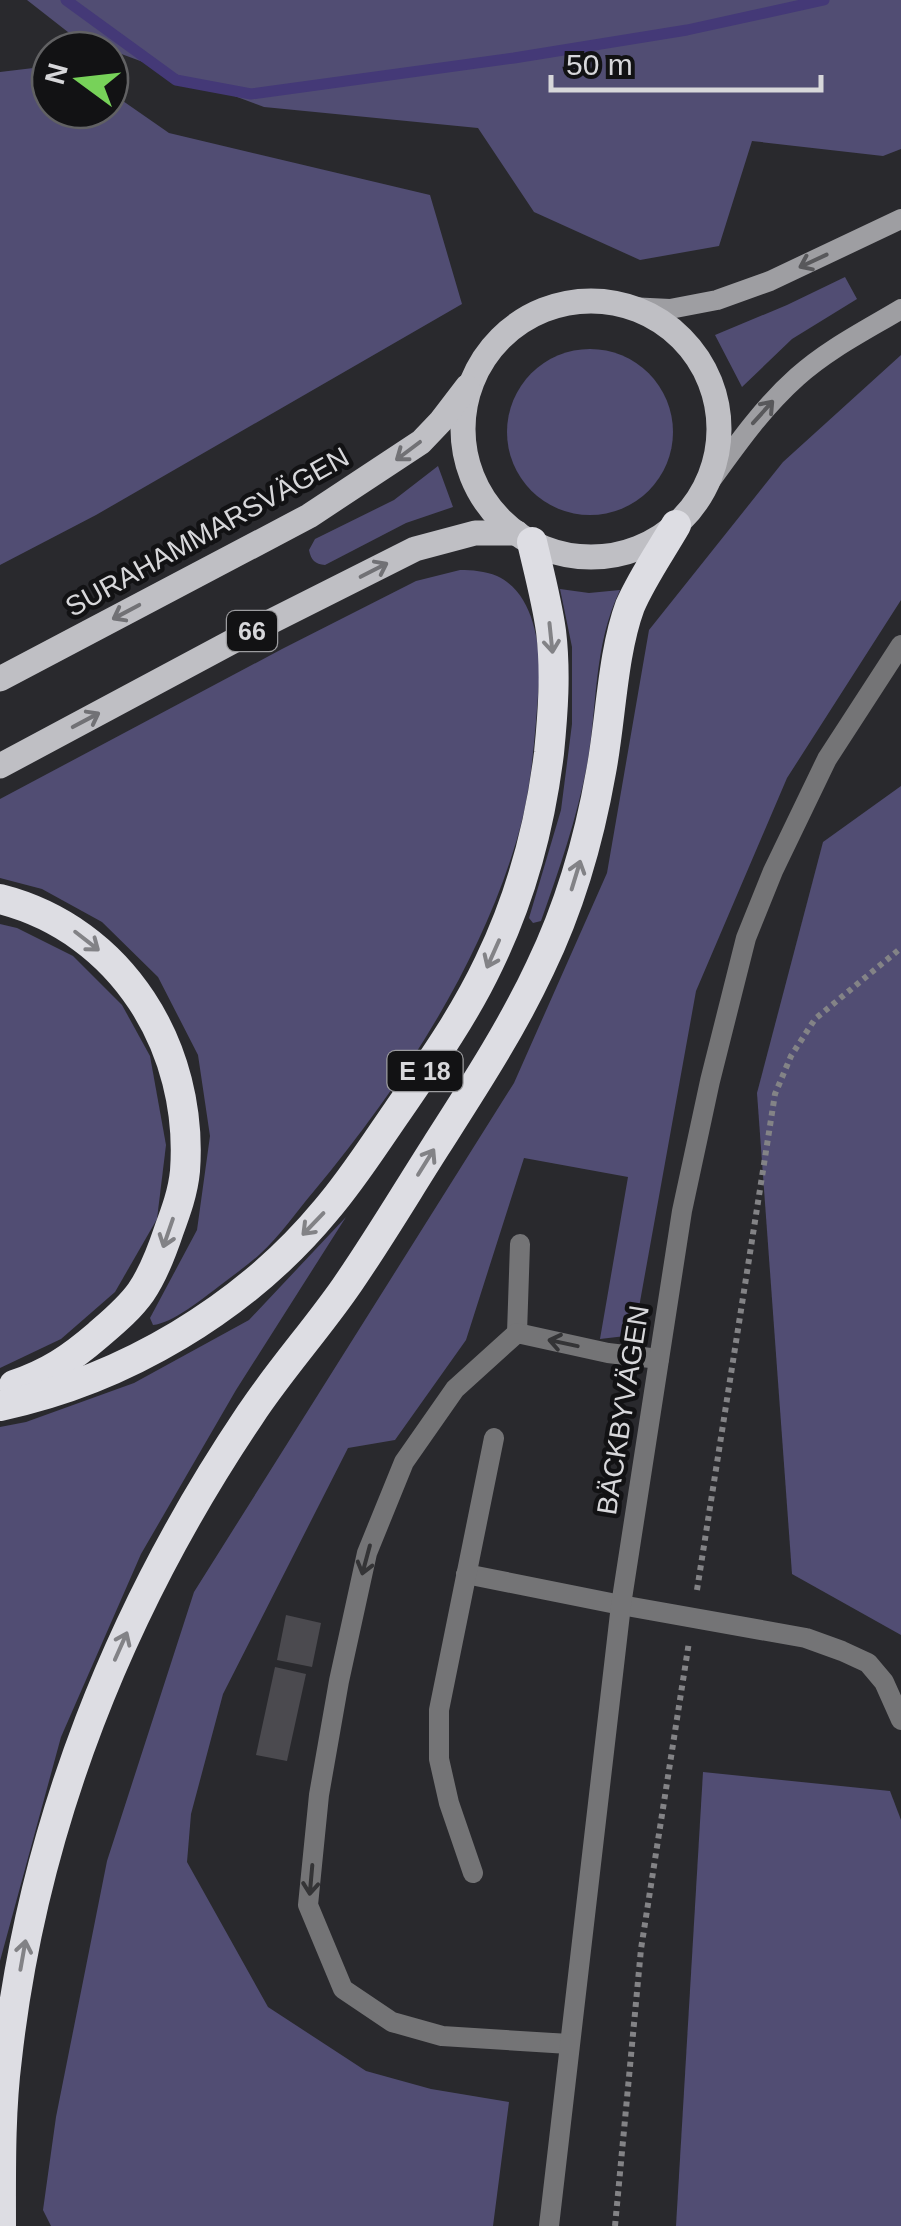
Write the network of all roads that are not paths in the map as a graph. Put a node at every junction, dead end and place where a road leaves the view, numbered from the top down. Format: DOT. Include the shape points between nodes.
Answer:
graph roads {
  1 [pos="901,220"];
  2 [pos="629,307"];
  3 [pos="901,309"];
  4 [pos="474,380"];
  5 [pos="704,490"];
  6 [pos="676,525"];
  7 [pos="525,538"];
  8 [pos="901,645"];
  9 [pos="0,679"];
  10 [pos="0,766"];
  11 [pos="0,899"];
  12 [pos="520,1244"];
  13 [pos="517,1333"];
  14 [pos="659,1360"];
  15 [pos="0,1389"];
  16 [pos="0,1406"];
  17 [pos="494,1438"];
  18 [pos="466,1574"];
  19 [pos="622,1605"];
  20 [pos="901,1720"];
  21 [pos="473,1873"];
  22 [pos="569,2044"];
  23 [pos="1,2226"];
  24 [pos="549,2226"];
  1 -- 2 [label="main road, one-way" via="717,300 670,309"];
  2 -- 4 [label="main road, 66" via="586,302 544,310 507,333"];
  2 -- 5 [label="main road, 66" via="679,336 711,384 718,438"];
  5 -- 3 [label="main road, one-way" via="746,430 800,374"];
  4 -- 7 [label="main road, 66" via="463,420 469,467 495,514"];
  4 -- 9 [label="main road, SURAHAMMARSVÄGEN / 66, one-way" via="421,442 323,508"];
  5 -- 6 [label="main road, 66"];
  6 -- 7 [label="main road, 66" via="614,556 570,556"];
  23 -- 6 [label="highway, E 18, one-way" via="6,2060 23,1952 93,1708 192,1504 386,1225 538,973 589,830 626,619"];
  10 -- 7 [label="main road, 66, one-way" via="415,549 474,533"];
  7 -- 16 [label="highway, E 18, one-way" via="551,630 545,789 512,911 438,1052 326,1211 232,1300 122,1365"];
  8 -- 14 [label="street, BÄCKBYVÄGEN" via="827,759 746,938 682,1211"];
  11 -- 15 [label="highway, one-way" via="76,932 138,992 173,1070 185,1172 159,1258 129,1307 70,1360"];
  12 -- 13 [label="street"];
  14 -- 13 [label="street, one-way"];
  13 -- 22 [label="street, one-way" via="455,1389 404,1462 367,1552 318,1795 308,1905 343,1989 392,2022 442,2036"];
  14 -- 19 [label="street, BÄCKBYVÄGEN"];
  17 -- 18 [label="street"];
  18 -- 19 [label="street"];
  18 -- 21 [label="street" via="439,1710 439,1758"];
  19 -- 20 [label="street" via="806,1638 868,1663"];
  19 -- 22 [label="street, BÄCKBYVÄGEN"];
  22 -- 24 [label="street, BÄCKBYVÄGEN"];
}
